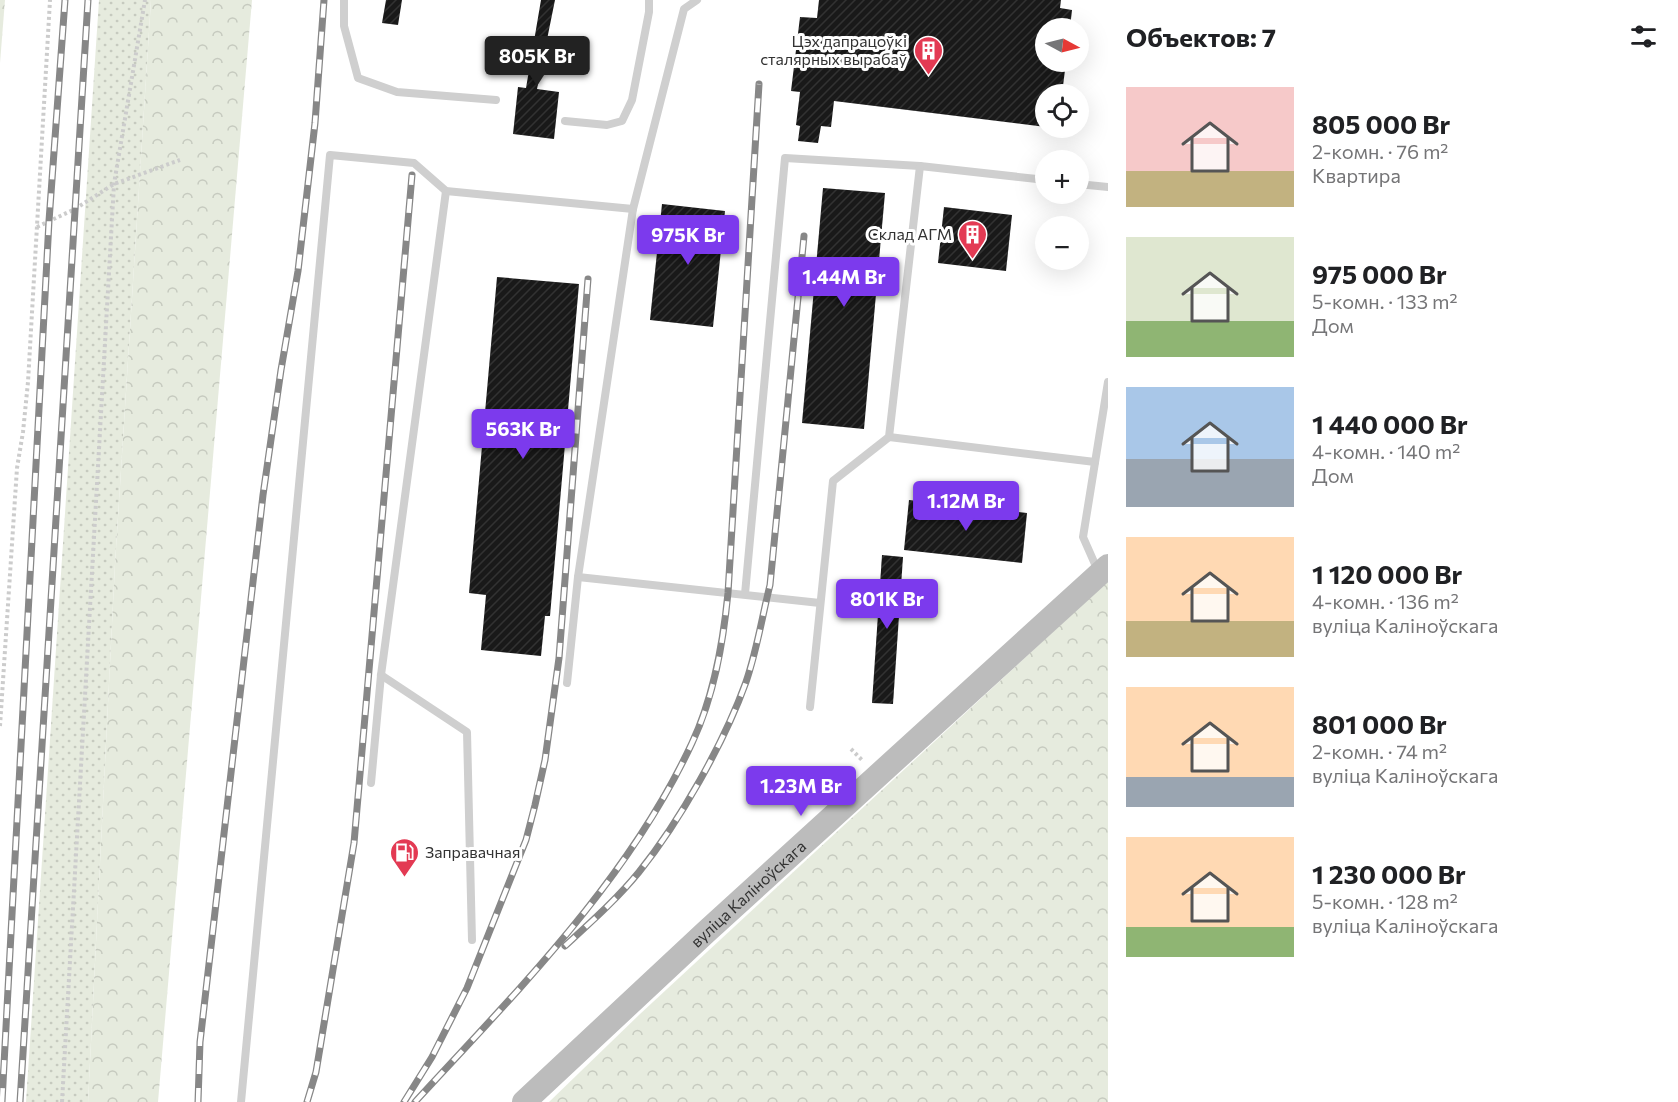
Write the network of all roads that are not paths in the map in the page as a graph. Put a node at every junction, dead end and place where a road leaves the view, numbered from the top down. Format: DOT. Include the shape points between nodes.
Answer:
graph roads {
  1 [pos="344,0"];
  2 [pos="649,0"];
  3 [pos="697,0"];
  4 [pos="496,100"];
  5 [pos="565,121"];
  6 [pos="920,166"];
  7 [pos="1035,179"];
  8 [pos="1089,185"];
  9 [pos="1108,187"];
  10 [pos="446,191"];
  11 [pos="633,209"];
  12 [pos="1108,382"];
  13 [pos="889,437"];
  14 [pos="1095,462"];
  15 [pos="1104,570"];
  16 [pos="578,577"];
  17 [pos="745,594"];
  18 [pos="820,603"];
  19 [pos="381,675"];
  20 [pos="567,683"];
  21 [pos="810,708"];
  22 [pos="371,783"];
  23 [pos="472,940"];
  24 [pos="241,1102"];
  25 [pos="524,1102"];
  1 -- 4 [label="lane" via="344,26 358,78 397,92"];
  2 -- 5 [label="lane" via="632,100 622,121 606,125"];
  3 -- 11 [label="lane" via="684,9"];
  6 -- 7 [label="lane"];
  6 -- 13 [label="lane"];
  6 -- 17 [label="lane" via="785,158"];
  8 -- 9 [label="lane"];
  10 -- 11 [label="lane"];
  10 -- 19 [label="lane"];
  10 -- 24 [label="lane" via="414,163 330,155"];
  11 -- 16 [label="lane"];
  12 -- 14 [label="lane"];
  13 -- 14 [label="lane"];
  13 -- 18 [label="lane" via="833,481"];
  14 -- 15 [label="lane" via="1083,537"];
  15 -- 25 [label="street, вуліца Каліноўскага"];
  16 -- 17 [label="lane"];
  16 -- 20 [label="lane"];
  17 -- 18 [label="lane"];
  18 -- 21 [label="lane"];
  19 -- 22 [label="lane"];
  19 -- 23 [label="lane" via="467,732"];
}
